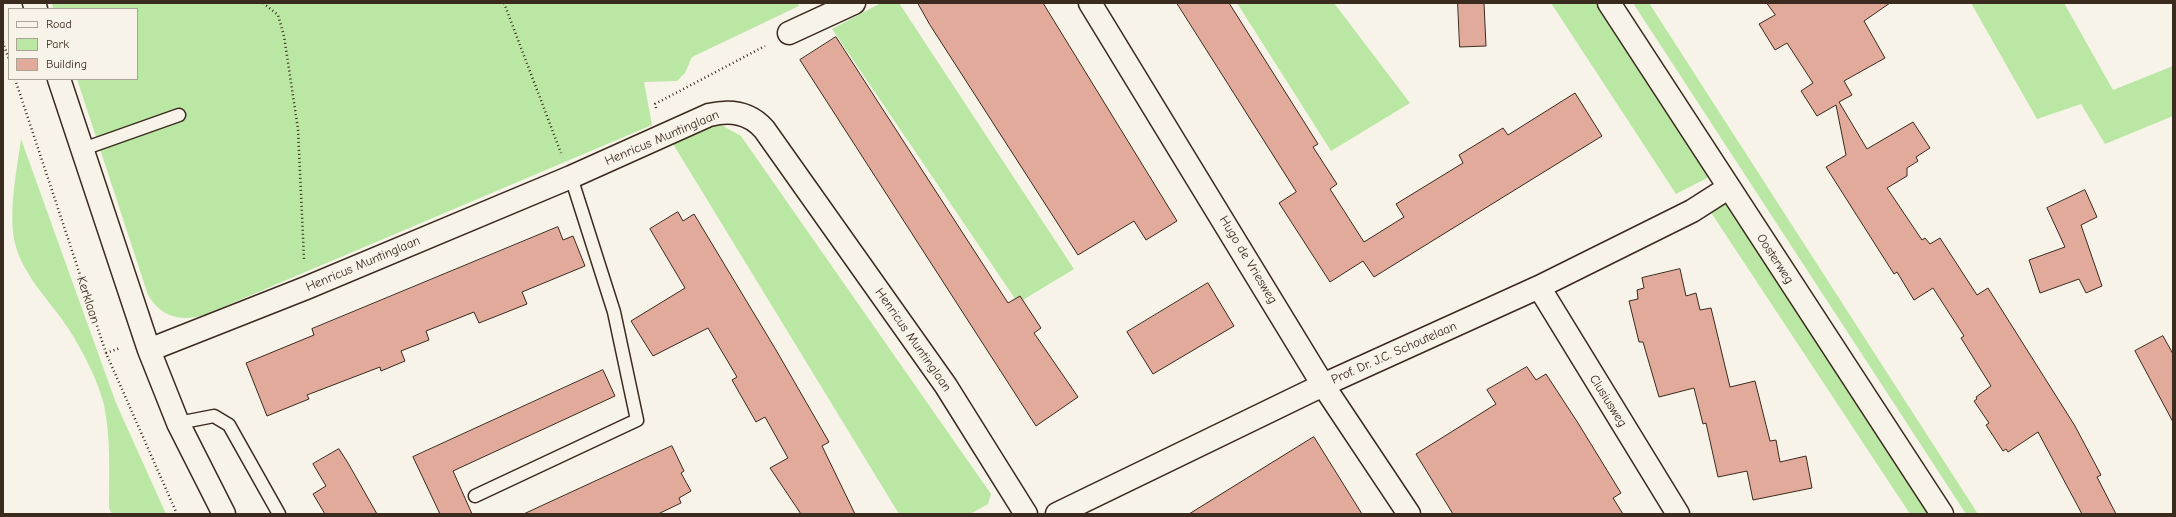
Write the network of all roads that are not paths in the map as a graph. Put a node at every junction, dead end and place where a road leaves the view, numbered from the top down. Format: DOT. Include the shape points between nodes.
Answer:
graph roads {
  1 [pos="854,3"];
  2 [pos="1090,3"];
  3 [pos="1609,3"];
  4 [pos="789,33"];
  5 [pos="59,80"];
  6 [pos="179,115"];
  7 [pos="83,149"];
  8 [pos="571,177"];
  9 [pos="1728,188"];
  10 [pos="1539,287"];
  11 [pos="149,350"];
  12 [pos="1324,385"];
  13 [pos="178,423"];
  14 [pos="475,496"];
  15 [pos="224,514"];
  16 [pos="279,514"];
  17 [pos="1026,514"];
  18 [pos="1057,514"];
  19 [pos="1409,514"];
  20 [pos="1678,514"];
  21 [pos="1942,514"];
  1 -- 4 [label="street"];
  2 -- 12 [label="street, Hugo de Vriesweg"];
  3 -- 9 [label="street, Oosterweg"];
  5 -- 7 [label="street"];
  6 -- 7 [label="lane"];
  7 -- 11 [label="street"];
  8 -- 11 [label="street, Henricus Muntinglaan" via="306,288"];
  8 -- 14 [label="lane" via="614,312 638,420"];
  8 -- 17 [label="street, Henricus Muntinglaan" via="709,115 726,111 744,115 758,122 946,386"];
  9 -- 10 [label="street, Prof. Dr. J.C. Schoutelaan" via="1692,211"];
  9 -- 21 [label="street, Oosterweg"];
  10 -- 12 [label="street, Prof. Dr. J.C. Schoutelaan"];
  10 -- 20 [label="street, Clusiusweg"];
  11 -- 13 [label="street"];
  12 -- 18 [label="street, Prof. Dr. J.C. Schoutelaan"];
  12 -- 19 [label="street, Hugo de Vriesweg"];
  13 -- 15 [label="street"];
  13 -- 16 [label="lane" via="214,416 229,424"];
}
